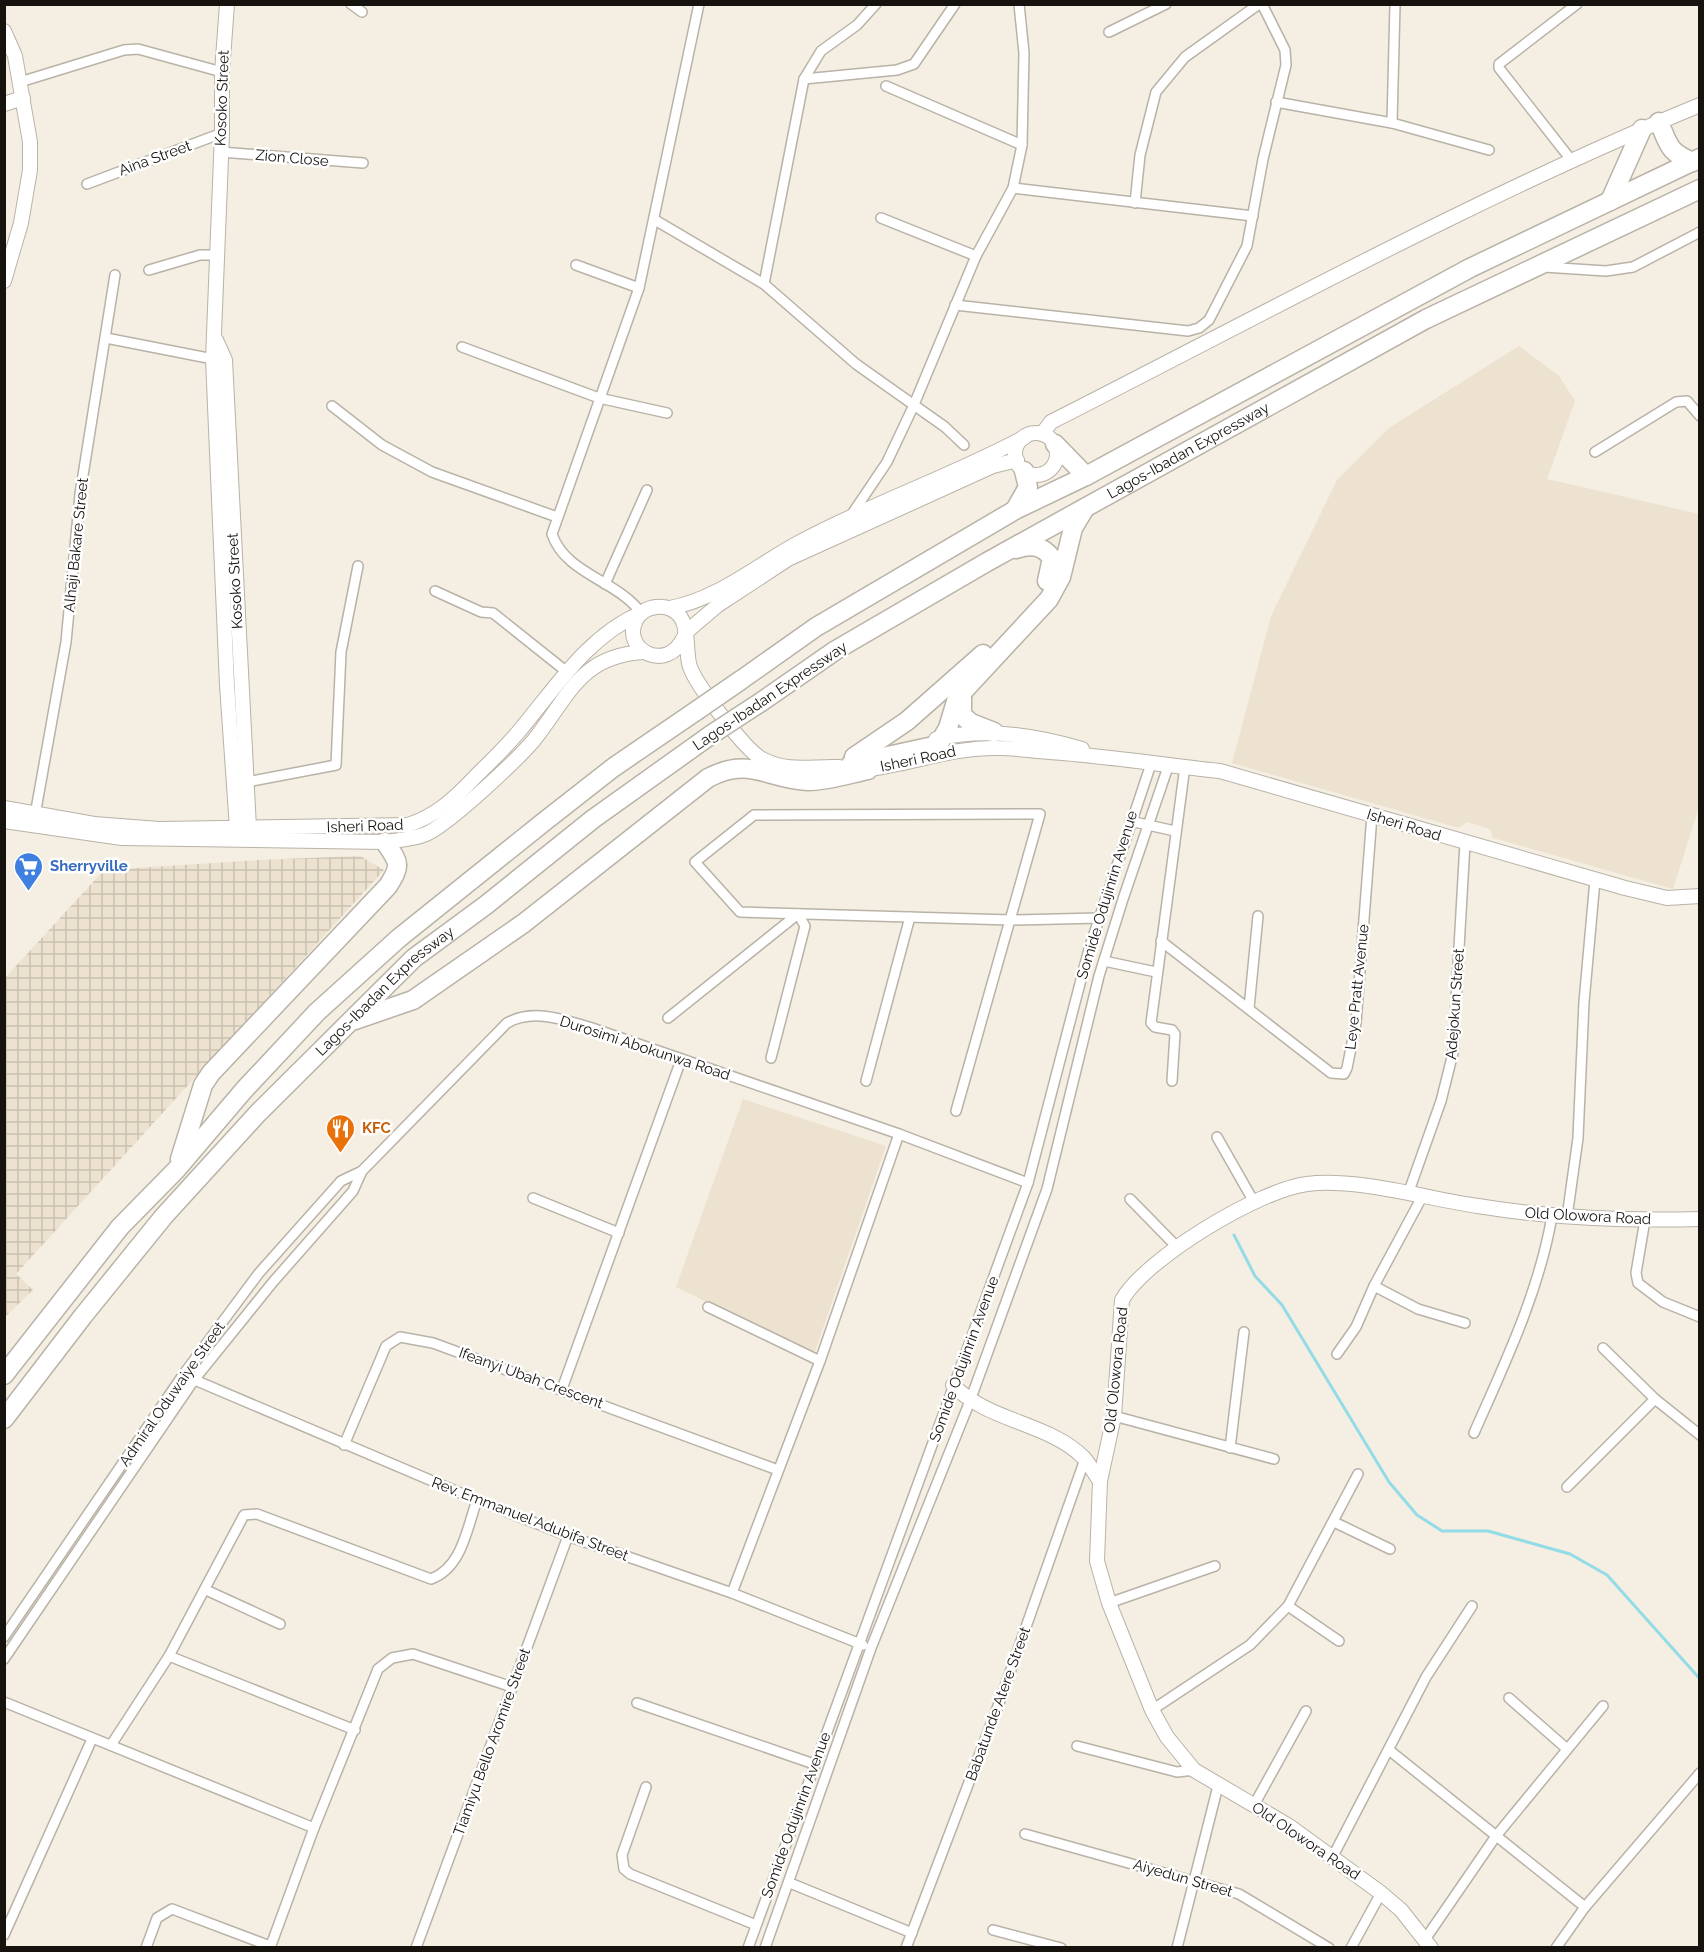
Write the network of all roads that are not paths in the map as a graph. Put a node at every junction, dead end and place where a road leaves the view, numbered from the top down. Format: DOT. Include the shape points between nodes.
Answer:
graph roads {
  1 [pos="227,4"];
  2 [pos="351,4"];
  3 [pos="699,4"];
  4 [pos="876,4"];
  5 [pos="956,4"];
  6 [pos="1019,4"];
  7 [pos="1166,4"];
  8 [pos="1260,4"];
  9 [pos="1395,4"];
  10 [pos="1577,4"];
  11 [pos="362,12"];
  12 [pos="4,31"];
  13 [pos="1109,32"];
  14 [pos="222,72"];
  15 [pos="804,80"];
  16 [pos="20,82"];
  17 [pos="886,86"];
  18 [pos="23,98"];
  19 [pos="1276,102"];
  20 [pos="4,104"];
  21 [pos="1700,105"];
  22 [pos="1392,123"];
  23 [pos="1650,126"];
  24 [pos="222,133"];
  25 [pos="1022,145"];
  26 [pos="1489,150"];
  27 [pos="221,152"];
  28 [pos="1696,160"];
  29 [pos="1572,161"];
  30 [pos="363,163"];
  31 [pos="87,184"];
  32 [pos="1013,188"];
  33 [pos="1700,189"];
  34 [pos="1610,201"];
  35 [pos="1135,203"];
  36 [pos="1253,216"];
  37 [pos="881,218"];
  38 [pos="655,220"];
  39 [pos="1700,232"];
  40 [pos="217,255"];
  41 [pos="976,256"];
  42 [pos="576,265"];
  43 [pos="1536,266"];
  44 [pos="150,270"];
  45 [pos="115,275"];
  46 [pos="4,281"];
  47 [pos="764,284"];
  48 [pos="639,288"];
  49 [pos="955,305"];
  50 [pos="214,335"];
  51 [pos="106,338"];
  52 [pos="462,346"];
  53 [pos="213,358"];
  54 [pos="599,398"];
  55 [pos="332,406"];
  56 [pos="913,406"];
  57 [pos="667,413"];
  58 [pos="1700,416"];
  59 [pos="1025,437"];
  60 [pos="1048,439"];
  61 [pos="964,445"];
  62 [pos="1595,452"];
  63 [pos="1021,466"];
  64 [pos="1086,476"];
  65 [pos="647,490"];
  66 [pos="1094,501"];
  67 [pos="1015,510"];
  68 [pos="557,518"];
  69 [pos="850,518"];
  70 [pos="987,562"];
  71 [pos="358,566"];
  72 [pos="605,584"];
  73 [pos="435,591"];
  74 [pos="670,608"];
  75 [pos="641,613"];
  76 [pos="684,635"];
  77 [pos="643,652"];
  78 [pos="662,657"];
  79 [pos="690,668"];
  80 [pos="567,672"];
  81 [pos="234,684"];
  82 [pos="962,693"];
  83 [pos="994,732"];
  84 [pos="942,737"];
  85 [pos="738,738"];
  86 [pos="1107,756"];
  87 [pos="854,757"];
  88 [pos="1152,761"];
  89 [pos="1169,764"];
  90 [pos="1185,766"];
  91 [pos="834,767"];
  92 [pos="868,770"];
  93 [pos="247,782"];
  94 [pos="4,808"];
  95 [pos="36,815"];
  96 [pos="1372,815"];
  97 [pos="4,821"];
  98 [pos="1130,821"];
  99 [pos="1148,826"];
  100 [pos="243,828"];
  101 [pos="1175,831"];
  102 [pos="385,842"];
  103 [pos="1465,843"];
  104 [pos="1595,880"];
  105 [pos="1700,896"];
  106 [pos="798,914"];
  107 [pos="1258,916"];
  108 [pos="910,917"];
  109 [pos="1099,918"];
  110 [pos="1011,920"];
  111 [pos="1161,941"];
  112 [pos="1104,961"];
  113 [pos="1156,972"];
  114 [pos="1250,1008"];
  115 [pos="668,1018"];
  116 [pos="348,1023"];
  117 [pos="771,1058"];
  118 [pos="681,1060"];
  119 [pos="866,1081"];
  120 [pos="1172,1081"];
  121 [pos="956,1112"];
  122 [pos="899,1134"];
  123 [pos="1217,1137"];
  124 [pos="1038,1146"];
  125 [pos="1057,1151"];
  126 [pos="176,1170"];
  127 [pos="362,1171"];
  128 [pos="1028,1183"];
  129 [pos="1415,1195"];
  130 [pos="533,1198"];
  131 [pos="1131,1199"];
  132 [pos="1254,1202"];
  133 [pos="1552,1216"];
  134 [pos="1567,1217"];
  135 [pos="1700,1219"];
  136 [pos="1645,1220"];
  137 [pos="619,1233"];
  138 [pos="1178,1248"];
  139 [pos="1374,1286"];
  140 [pos="708,1307"];
  141 [pos="1700,1317"];
  142 [pos="1465,1323"];
  143 [pos="1244,1332"];
  144 [pos="1603,1348"];
  145 [pos="1337,1353"];
  146 [pos="820,1361"];
  147 [pos="4,1375"];
  148 [pos="183,1375"];
  149 [pos="194,1380"];
  150 [pos="953,1385"];
  151 [pos="562,1389"];
  152 [pos="1654,1399"];
  153 [pos="970,1401"];
  154 [pos="1114,1416"];
  155 [pos="4,1419"];
  156 [pos="1474,1433"];
  157 [pos="1700,1435"];
  158 [pos="344,1445"];
  159 [pos="1230,1448"];
  160 [pos="1085,1459"];
  161 [pos="1274,1459"];
  162 [pos="778,1470"];
  163 [pos="1358,1474"];
  164 [pos="1100,1481"];
  165 [pos="1567,1487"];
  166 [pos="477,1500"];
  167 [pos="1335,1522"];
  168 [pos="568,1536"];
  169 [pos="1390,1550"];
  170 [pos="1215,1566"];
  171 [pos="206,1590"];
  172 [pos="732,1593"];
  173 [pos="1109,1603"];
  174 [pos="1288,1606"];
  175 [pos="1472,1606"];
  176 [pos="280,1624"];
  177 [pos="4,1637"];
  178 [pos="1339,1641"];
  179 [pos="859,1644"];
  180 [pos="871,1648"];
  181 [pos="169,1656"];
  182 [pos="4,1659"];
  183 [pos="512,1688"];
  184 [pos="1509,1698"];
  185 [pos="4,1702"];
  186 [pos="637,1702"];
  187 [pos="1603,1706"];
  188 [pos="1152,1710"];
  189 [pos="1306,1711"];
  190 [pos="355,1730"];
  191 [pos="92,1739"];
  192 [pos="111,1745"];
  193 [pos="1077,1746"];
  194 [pos="1567,1749"];
  195 [pos="1389,1750"];
  196 [pos="814,1764"];
  197 [pos="1194,1770"];
  198 [pos="1700,1773"];
  199 [pos="1218,1786"];
  200 [pos="646,1787"];
  201 [pos="1254,1805"];
  202 [pos="314,1828"];
  203 [pos="1025,1834"];
  204 [pos="1496,1836"];
  205 [pos="1332,1858"];
  206 [pos="1193,1879"];
  207 [pos="790,1883"];
  208 [pos="1381,1893"];
  209 [pos="1585,1907"];
  210 [pos="756,1925"];
  211 [pos="993,1930"];
  212 [pos="912,1933"];
  213 [pos="4,1935"];
  214 [pos="1429,1943"];
  215 [pos="146,1947"];
  216 [pos="270,1947"];
  217 [pos="416,1947"];
  218 [pos="748,1947"];
  219 [pos="765,1947"];
  220 [pos="906,1947"];
  221 [pos="1061,1947"];
  222 [pos="1176,1947"];
  223 [pos="1329,1947"];
  224 [pos="1351,1947"];
  225 [pos="1556,1947"];
  1 -- 14 [label="main road, Kosoko Street"];
  2 -- 11 [label="street"];
  3 -- 38 [label="street"];
  4 -- 15 [label="street" via="857,25 822,51"];
  5 -- 15 [label="street" via="914,64 897,70"];
  6 -- 25 [label="street" via="1024,53"];
  7 -- 13 [label="street"];
  8 -- 19 [label="street" via="1285,50 1286,65"];
  8 -- 35 [label="street" via="1185,57 1156,92 1140,155"];
  9 -- 22 [label="street"];
  10 -- 29 [label="street" via="1499,64"];
  12 -- 16 [label="main road" via="15,56"];
  14 -- 16 [label="street" via="138,49"];
  14 -- 24 [label="main road, Kosoko Street"];
  15 -- 47 [label="street"];
  16 -- 18 [label="main road"];
  17 -- 25 [label="street"];
  18 -- 20 [label="main road"];
  18 -- 46 [label="main road" via="30,170 21,223"];
  19 -- 22 [label="street"];
  19 -- 36 [label="street"];
  21 -- 23 [label="main road"];
  22 -- 26 [label="street"];
  23 -- 28 [label="highway" via="1673,152"];
  23 -- 29 [label="main road"];
  23 -- 34 [label="highway"];
  24 -- 27 [label="main road, Kosoko Street"];
  24 -- 31 [label="street, Aina Street"];
  25 -- 32 [label="street"];
  27 -- 30 [label="street, Zion Close"];
  27 -- 40 [label="main road, Kosoko Street"];
  28 -- 34 [label="highway, Lagos-Ibadan Expressway"];
  29 -- 60 [label="main road" via="1051,422"];
  32 -- 35 [label="street"];
  32 -- 41 [label="street"];
  33 -- 43 [label="highway, Lagos-Ibadan Expressway"];
  34 -- 64 [label="highway, Lagos-Ibadan Expressway" via="1470,268"];
  35 -- 36 [label="street"];
  36 -- 49 [label="street" via="1247,246 1209,320 1199,328 1188,331 1142,327"];
  37 -- 41 [label="street"];
  38 -- 47 [label="street"];
  38 -- 48 [label="street"];
  39 -- 43 [label="street" via="1633,267 1606,271"];
  40 -- 44 [label="street" via="200,255"];
  40 -- 50 [label="main road, Kosoko Street"];
  41 -- 49 [label="street"];
  42 -- 48 [label="street"];
  43 -- 66 [label="highway, Lagos-Ibadan Expressway" via="1426,319"];
  45 -- 51 [label="street, Alhaji Bakare Street"];
  47 -- 56 [label="street" via="856,364"];
  48 -- 54 [label="street"];
  49 -- 56 [label="street"];
  50 -- 53 [label="main road, Kosoko Street"];
  50 -- 81 [label="main road, Kosoko Street" via="225,360"];
  51 -- 53 [label="street"];
  51 -- 95 [label="street, Alhaji Bakare Street" via="80,494 66,642"];
  52 -- 54 [label="street"];
  53 -- 81 [label="main road, Kosoko Street"];
  54 -- 57 [label="street"];
  54 -- 68 [label="street"];
  55 -- 68 [label="street" via="382,445 432,472"];
  56 -- 61 [label="street"];
  56 -- 69 [label="street" via="882,470"];
  58 -- 62 [label="street" via="1687,401 1676,402"];
  59 -- 60 [label="main road"];
  59 -- 63 [label="main road" via="1017,447"];
  59 -- 69 [label="main road" via="973,465"];
  60 -- 63 [label="main road" via="1057,458 1050,469 1038,474"];
  60 -- 64 [label="highway"];
  63 -- 67 [label="highway" via="1028,487"];
  63 -- 76 [label="main road" via="993,466 788,559 718,605"];
  64 -- 67 [label="highway, Lagos-Ibadan Expressway"];
  65 -- 72 [label="street"];
  66 -- 70 [label="highway, Lagos-Ibadan Expressway"];
  66 -- 82 [label="highway" via="1077,519 1061,577 1049,599"];
  67 -- 126 [label="highway, Lagos-Ibadan Expressway, bridge" via="816,627 614,767 399,938 317,1012"];
  68 -- 72 [label="street" via="552,534 555,543 565,556"];
  69 -- 74 [label="main road" via="694,604"];
  70 -- 87 [label="highway" via="1028,546 1038,546 1052,558 1050,576 1041,591 994,643 907,721"];
  70 -- 116 [label="highway, Lagos-Ibadan Expressway, bridge" via="836,650 602,813 414,958"];
  71 -- 93 [label="street" via="341,652 337,762 330,767"];
  72 -- 75 [label="street" via="633,601"];
  73 -- 80 [label="street" via="481,612 493,613"];
  74 -- 75 [label="main road, Isheri Road" via="655,606"];
  74 -- 76 [label="main road, Isheri Road" via="684,623"];
  75 -- 77 [label="main road" via="633,633"];
  75 -- 80 [label="main road, Isheri Road" via="597,640"];
  76 -- 78 [label="main road" via="672,654"];
  76 -- 79 [label="main road, Isheri Road"];
  77 -- 78 [label="main road, Isheri Road"];
  77 -- 102 [label="main road, Isheri Road" via="621,653 601,660 585,673 532,742 437,828 425,835"];
  78 -- 79 [label="main road, Isheri Road"];
  79 -- 85 [label="main road, Isheri Road"];
  80 -- 100 [label="main road, Isheri Road" via="517,734 449,804 424,820 373,827"];
  81 -- 93 [label="main road, Kosoko Street"];
  81 -- 100 [label="main road, Kosoko Street"];
  82 -- 83 [label="highway" via="962,715"];
  82 -- 84 [label="highway"];
  83 -- 84 [label="main road, Isheri Road"];
  83 -- 86 [label="main road, Isheri Road" via="1062,743"];
  84 -- 87 [label="main road, Isheri Road"];
  84 -- 91 [label="highway" via="938,745"];
  85 -- 87 [label="main road, Isheri Road" via="782,761 823,763"];
  85 -- 91 [label="main road, Isheri Road" via="756,756 775,765 799,769"];
  86 -- 88 [label="main road, Isheri Road"];
  86 -- 92 [label="main road, Isheri Road" via="981,748"];
  88 -- 89 [label="main road, Isheri Road"];
  88 -- 98 [label="street, Somide Odujinrin Avenue"];
  89 -- 90 [label="main road, Isheri Road"];
  89 -- 99 [label="street"];
  90 -- 96 [label="main road, Isheri Road" via="1220,771"];
  90 -- 101 [label="street"];
  91 -- 92 [label="main road, Isheri Road"];
  92 -- 116 [label="highway" via="808,781 744,766 724,770 708,778 524,922 413,1000"];
  93 -- 100 [label="main road, Kosoko Street"];
  94 -- 95 [label="main road, Isheri Road"];
  95 -- 100 [label="main road, Isheri Road" via="120,827"];
  96 -- 103 [label="main road, Isheri Road"];
  96 -- 114 [label="street, Leye Pratt Avenue" via="1356,1023 1344,1074 1331,1073"];
  97 -- 102 [label="main road, Isheri Road" via="122,838"];
  98 -- 99 [label="street"];
  98 -- 109 [label="street, Somide Odujinrin Avenue"];
  99 -- 101 [label="street"];
  99 -- 112 [label="street"];
  101 -- 111 [label="street"];
  102 -- 126 [label="highway" via="398,861 394,877 211,1073 203,1084"];
  103 -- 104 [label="main road, Isheri Road"];
  103 -- 129 [label="street, Adejokun Street" via="1453,1053"];
  104 -- 105 [label="main road, Isheri Road" via="1667,898"];
  104 -- 134 [label="street" via="1578,1138"];
  106 -- 108 [label="street"];
  106 -- 110 [label="street" via="740,912 695,862 754,815 1040,814"];
  106 -- 115 [label="street"];
  106 -- 117 [label="street" via="805,926"];
  107 -- 114 [label="street"];
  108 -- 110 [label="street"];
  108 -- 119 [label="street"];
  109 -- 110 [label="street"];
  109 -- 124 [label="street, Somide Odujinrin Avenue"];
  110 -- 121 [label="street"];
  111 -- 113 [label="street"];
  111 -- 114 [label="street, Leye Pratt Avenue"];
  112 -- 113 [label="street"];
  112 -- 125 [label="street"];
  113 -- 120 [label="street" via="1151,1023 1176,1034"];
  116 -- 155 [label="highway, Lagos-Ibadan Expressway" via="258,1113 164,1216"];
  118 -- 122 [label="street, Durosimi Abokunwa Road"];
  118 -- 127 [label="street, Durosimi Abokunwa Road" via="559,1019 531,1014 516,1018"];
  118 -- 137 [label="street"];
  122 -- 128 [label="street, Durosimi Abokunwa Road"];
  122 -- 146 [label="street"];
  123 -- 132 [label="street"];
  124 -- 125 [label="street"];
  124 -- 128 [label="street, Somide Odujinrin Avenue"];
  125 -- 153 [label="street" via="1047,1189"];
  126 -- 147 [label="highway, Lagos-Ibadan Expressway" via="120,1227"];
  127 -- 148 [label="street, Admiral Oduwaiye Street" via="340,1181 267,1264"];
  127 -- 149 [label="street, Durosimi Abokunwa Road" via="353,1191"];
  128 -- 150 [label="street, Somide Odujinrin Avenue"];
  129 -- 132 [label="main road, Old Olowora Road" via="1322,1183 1284,1190"];
  129 -- 133 [label="main road, Old Olowora Road"];
  129 -- 139 [label="street, Adejokun Street"];
  130 -- 137 [label="street"];
  131 -- 138 [label="street"];
  132 -- 138 [label="main road, Old Olowora Road"];
  133 -- 134 [label="main road, Old Olowora Road"];
  133 -- 156 [label="street" via="1546,1251 1529,1299"];
  134 -- 136 [label="main road, Old Olowora Road"];
  135 -- 136 [label="main road, Old Olowora Road"];
  136 -- 141 [label="street" via="1636,1273 1638,1283 1663,1302"];
  137 -- 151 [label="street"];
  138 -- 154 [label="main road, Old Olowora Road" via="1128,1290 1122,1300"];
  139 -- 142 [label="street" via="1418,1309"];
  139 -- 145 [label="street, Adejokun Street" via="1356,1327"];
  140 -- 146 [label="street"];
  143 -- 159 [label="street"];
  144 -- 152 [label="street"];
  146 -- 162 [label="street"];
  148 -- 149 [label="street, Rev. Emmanuel Adubifa Street"];
  148 -- 177 [label="street, Admiral Oduwaiye Street"];
  149 -- 158 [label="street, Rev. Emmanuel Adubifa Street"];
  149 -- 182 [label="street, Admiral Oduwaiye Street"];
  150 -- 153 [label="main road"];
  150 -- 179 [label="street, Somide Odujinrin Avenue"];
  151 -- 158 [label="street, Ifeanyi Ubah Crescent" via="433,1343 400,1336 386,1346"];
  151 -- 162 [label="street, Ifeanyi Ubah Crescent"];
  152 -- 157 [label="street"];
  152 -- 165 [label="street"];
  153 -- 160 [label="main road" via="1029,1426"];
  153 -- 180 [label="street"];
  154 -- 159 [label="street"];
  154 -- 164 [label="main road, Old Olowora Road"];
  158 -- 166 [label="street, Rev. Emmanuel Adubifa Street"];
  159 -- 161 [label="street"];
  160 -- 164 [label="main road"];
  160 -- 212 [label="street, Babatunde Atere Street" via="1001,1698"];
  162 -- 172 [label="street"];
  163 -- 167 [label="street"];
  164 -- 173 [label="main road, Old Olowora Road" via="1097,1561"];
  166 -- 168 [label="street, Rev. Emmanuel Adubifa Street"];
  166 -- 171 [label="street" via="455,1562 448,1571 431,1579 252,1513 239,1521"];
  167 -- 169 [label="street"];
  167 -- 174 [label="street"];
  168 -- 172 [label="street, Rev. Emmanuel Adubifa Street"];
  168 -- 183 [label="street, Tiamiyu Bello Aromire Street"];
  170 -- 173 [label="street"];
  171 -- 176 [label="street"];
  171 -- 181 [label="street"];
  172 -- 179 [label="street, Rev. Emmanuel Adubifa Street"];
  173 -- 188 [label="main road, Old Olowora Road"];
  174 -- 178 [label="street"];
  174 -- 188 [label="street" via="1250,1645"];
  175 -- 195 [label="street" via="1426,1677"];
  179 -- 180 [label="street, Rev. Emmanuel Adubifa Street"];
  179 -- 196 [label="street, Somide Odujinrin Avenue"];
  180 -- 207 [label="street"];
  181 -- 190 [label="street"];
  181 -- 192 [label="street"];
  183 -- 190 [label="street" via="427,1657 402,1655 378,1669"];
  183 -- 217 [label="street, Tiamiyu Bello Aromire Street"];
  184 -- 194 [label="street"];
  185 -- 191 [label="street"];
  186 -- 196 [label="street"];
  187 -- 194 [label="street"];
  188 -- 197 [label="main road, Old Olowora Road" via="1167,1737"];
  189 -- 201 [label="street"];
  190 -- 202 [label="street"];
  191 -- 192 [label="street"];
  191 -- 213 [label="street"];
  192 -- 202 [label="street"];
  193 -- 197 [label="street" via="1177,1772"];
  194 -- 204 [label="street"];
  195 -- 204 [label="street"];
  195 -- 205 [label="street"];
  196 -- 210 [label="street, Somide Odujinrin Avenue"];
  197 -- 199 [label="main road, Old Olowora Road"];
  198 -- 209 [label="street"];
  199 -- 201 [label="main road, Old Olowora Road"];
  199 -- 206 [label="street"];
  200 -- 210 [label="street" via="622,1855 624,1869"];
  201 -- 205 [label="main road, Old Olowora Road"];
  202 -- 216 [label="street"];
  203 -- 206 [label="street, Aiyedun Street"];
  204 -- 209 [label="street"];
  204 -- 214 [label="street"];
  205 -- 208 [label="main road, Old Olowora Road"];
  206 -- 222 [label="street"];
  206 -- 223 [label="street, Aiyedun Street" via="1248,1898"];
  207 -- 212 [label="street"];
  207 -- 219 [label="street"];
  208 -- 214 [label="main road, Old Olowora Road"];
  208 -- 224 [label="street"];
  209 -- 225 [label="street"];
  210 -- 218 [label="street, Somide Odujinrin Avenue"];
  211 -- 221 [label="street"];
  212 -- 220 [label="street, Babatunde Atere Street"];
  215 -- 216 [label="street" via="157,1918 172,1909"];
}
